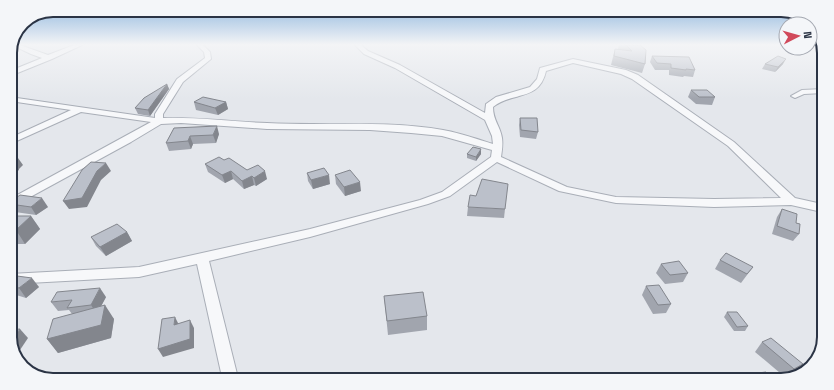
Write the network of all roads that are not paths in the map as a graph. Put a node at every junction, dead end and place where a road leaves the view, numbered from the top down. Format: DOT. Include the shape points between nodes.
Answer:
graph roads {
  1 [pos="37,63"];
  2 [pos="203,63"];
  3 [pos="389,63"];
  4 [pos="563,63"];
  5 [pos="585,63"];
  6 [pos="17,71"];
  7 [pos="817,90"];
  8 [pos="795,96"];
  9 [pos="17,100"];
  10 [pos="79,110"];
  11 [pos="489,118"];
  12 [pos="159,121"];
  13 [pos="17,138"];
  14 [pos="496,153"];
  15 [pos="17,200"];
  16 [pos="791,201"];
  17 [pos="817,207"];
  18 [pos="202,258"];
  19 [pos="17,279"];
  20 [pos="229,373"];
  1 -- 6 [label="street"];
  2 -- 12 [label="street" via="180,82 159,114"];
  3 -- 11 [label="street" via="413,74 467,108"];
  4 -- 11 [label="street" via="542,70 541,79 529,92 499,99 489,106"];
  5 -- 16 [label="street" via="635,77 731,144"];
  7 -- 8 [label="street" via="802,92"];
  9 -- 10 [label="street"];
  10 -- 12 [label="street"];
  10 -- 13 [label="street"];
  11 -- 14 [label="street" via="497,136"];
  12 -- 14 [label="street" via="370,127 443,133"];
  12 -- 15 [label="street"];
  14 -- 16 [label="street" via="564,189 616,200 714,203"];
  14 -- 18 [label="street" via="446,194 424,202 310,233"];
  16 -- 17 [label="street"];
  18 -- 19 [label="street" via="139,272"];
  18 -- 20 [label="street"];
}
